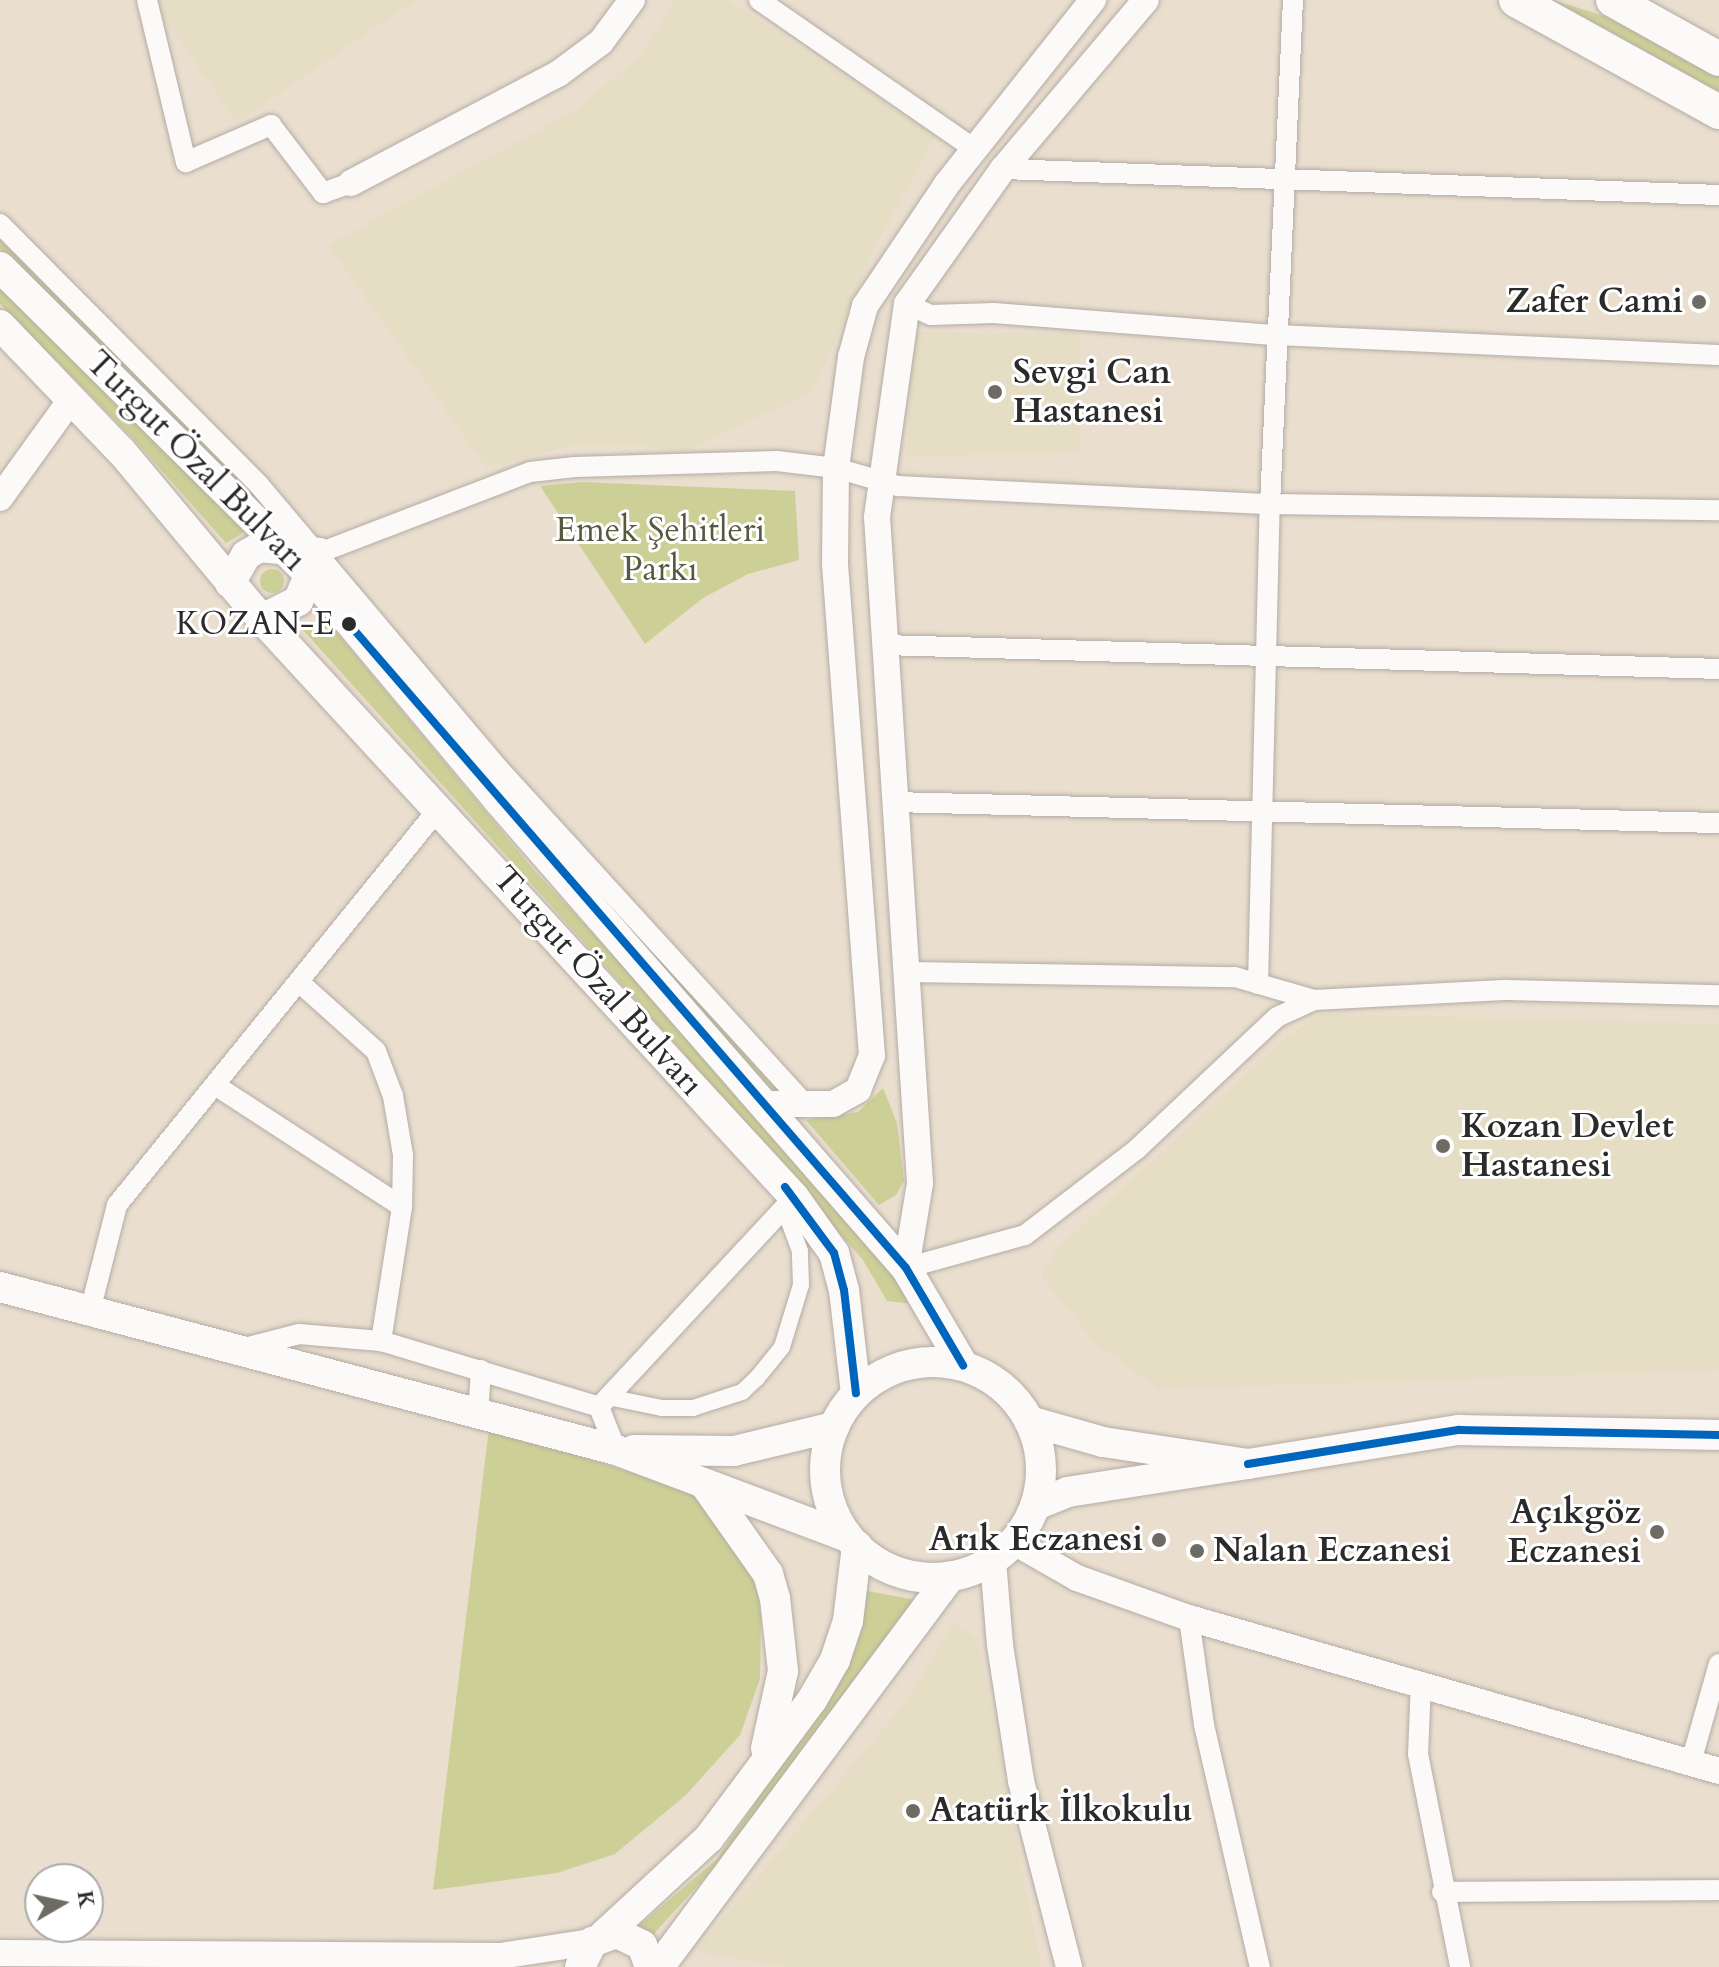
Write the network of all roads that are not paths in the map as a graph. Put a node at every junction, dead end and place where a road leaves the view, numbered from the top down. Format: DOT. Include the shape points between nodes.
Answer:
graph roads {
  1 [pos="147,0"];
  2 [pos="632,0"];
  3 [pos="759,0"];
  4 [pos="1093,0"];
  5 [pos="1146,0"];
  6 [pos="1293,0"];
  7 [pos="1516,0"];
  8 [pos="1613,0"];
  9 [pos="1719,59"];
  10 [pos="1719,112"];
  11 [pos="974,149"];
  12 [pos="1003,169"];
  13 [pos="1282,180"];
  14 [pos="351,183"];
  15 [pos="1719,195"];
  16 [pos="0,224"];
  17 [pos="0,267"];
  18 [pos="907,304"];
  19 [pos="0,325"];
  20 [pos="1276,335"];
  21 [pos="1719,355"];
  22 [pos="72,398"];
  23 [pos="836,468"];
  24 [pos="884,481"];
  25 [pos="0,498"];
  26 [pos="1270,504"];
  27 [pos="1719,510"];
  28 [pos="282,546"];
  29 [pos="315,564"];
  30 [pos="230,583"];
  31 [pos="262,619"];
  32 [pos="883,645"];
  33 [pos="1266,656"];
  34 [pos="1719,669"];
  35 [pos="893,802"];
  36 [pos="440,807"];
  37 [pos="1263,810"];
  38 [pos="1719,823"];
  39 [pos="908,972"];
  40 [pos="299,982"];
  41 [pos="1258,984"];
  42 [pos="1719,995"];
  43 [pos="1314,1000"];
  44 [pos="215,1085"];
  45 [pos="769,1104"];
  46 [pos="805,1104"];
  47 [pos="789,1202"];
  48 [pos="402,1207"];
  49 [pos="906,1268"];
  50 [pos="0,1287"];
  51 [pos="90,1311"];
  52 [pos="381,1341"];
  53 [pos="237,1350"];
  54 [pos="963,1365"];
  55 [pos="481,1370"];
  56 [pos="856,1393"];
  57 [pos="603,1402"];
  58 [pos="478,1415"];
  59 [pos="1029,1421"];
  60 [pos="834,1427"];
  61 [pos="1719,1435"];
  62 [pos="616,1450"];
  63 [pos="1248,1464"];
  64 [pos="706,1486"];
  65 [pos="1035,1505"];
  66 [pos="852,1541"];
  67 [pos="1003,1551"];
  68 [pos="950,1576"];
  69 [pos="1189,1618"];
  70 [pos="1719,1664"];
  71 [pos="1421,1683"];
  72 [pos="1691,1762"];
  73 [pos="1719,1771"];
  74 [pos="759,1773"];
  75 [pos="1719,1890"];
  76 [pos="1442,1892"];
  77 [pos="592,1948"];
  78 [pos="0,1953"];
  79 [pos="68,1962"];
  80 [pos="505,1963"];
  81 [pos="664,1966"];
  82 [pos="537,1967"];
  83 [pos="1069,1967"];
  84 [pos="1260,1967"];
  85 [pos="1460,1967"];
  1 -- 14 [label="street" via="186,162 271,125 323,193"];
  2 -- 14 [label="street" via="601,42 558,74"];
  3 -- 11 [label="street"];
  4 -- 11 [label="street"];
  5 -- 12 [label="street"];
  6 -- 13 [label="street"];
  7 -- 10 [label="highway"];
  8 -- 9 [label="highway"];
  11 -- 23 [label="street" via="865,306 851,357"];
  12 -- 13 [label="street"];
  12 -- 18 [label="street"];
  13 -- 15 [label="street"];
  13 -- 20 [label="street"];
  16 -- 29 [label="street, Turgut Özal Bulvarı" via="208,431"];
  17 -- 28 [label="main road, Turgut Özal Bulvarı"];
  18 -- 20 [label="street" via="931,315 994,313"];
  18 -- 24 [label="street"];
  19 -- 22 [label="main road, Turgut Özal Bulvarı"];
  20 -- 21 [label="street"];
  20 -- 26 [label="street"];
  22 -- 25 [label="street"];
  22 -- 30 [label="main road, Turgut Özal Bulvarı"];
  23 -- 24 [label="street"];
  23 -- 29 [label="street" via="777,461 530,472"];
  23 -- 46 [label="street" via="835,564 872,1056 858,1090 833,1104"];
  24 -- 26 [label="street" via="898,486"];
  24 -- 32 [label="street" via="877,517"];
  26 -- 27 [label="street"];
  26 -- 33 [label="street"];
  28 -- 29 [label="main road, Turgut Özal Bulvarı"];
  28 -- 30 [label="main road" via="260,547 246,555"];
  29 -- 31 [label="main road" via="290,608"];
  29 -- 45 [label="main road, Turgut Özal Bulvarı" via="498,800"];
  29 -- 46 [label="street, Turgut Özal Bulvarı"];
  30 -- 31 [label="main road, Turgut Özal Bulvarı"];
  31 -- 36 [label="main road, Turgut Özal Bulvarı"];
  32 -- 33 [label="street"];
  32 -- 35 [label="street"];
  33 -- 34 [label="street"];
  33 -- 37 [label="street"];
  35 -- 37 [label="street"];
  35 -- 39 [label="street"];
  36 -- 40 [label="street"];
  36 -- 47 [label="main road, Turgut Özal Bulvarı"];
  37 -- 38 [label="street"];
  37 -- 41 [label="street"];
  39 -- 41 [label="street" via="1235,977"];
  39 -- 49 [label="street" via="920,1183"];
  40 -- 44 [label="street"];
  40 -- 48 [label="street" via="376,1051 393,1096 403,1155"];
  41 -- 43 [label="street"];
  42 -- 43 [label="street" via="1508,990"];
  43 -- 49 [label="street" via="1277,1017 1137,1149 1025,1235"];
  44 -- 48 [label="street"];
  44 -- 51 [label="street" via="117,1205"];
  45 -- 46 [label="street"];
  45 -- 49 [label="main road, Turgut Özal Bulvarı"];
  47 -- 56 [label="main road, Turgut Özal Bulvarı" via="834,1253 844,1290"];
  47 -- 57 [label="street"];
  47 -- 57 [label="street" via="801,1285 782,1347 757,1378 742,1392 693,1408"];
  48 -- 52 [label="street"];
  49 -- 54 [label="main road, Turgut Özal Bulvarı"];
  50 -- 51 [label="main road"];
  51 -- 53 [label="main road"];
  52 -- 53 [label="street" via="299,1334"];
  52 -- 55 [label="street"];
  53 -- 58 [label="main road"];
  54 -- 56 [label="main road" via="906,1365"];
  54 -- 59 [label="main road" via="1001,1387"];
  55 -- 57 [label="street"];
  55 -- 58 [label="street"];
  56 -- 60 [label="main road"];
  57 -- 62 [label="street"];
  58 -- 62 [label="main road"];
  59 -- 63 [label="main road" via="1103,1442"];
  59 -- 65 [label="main road" via="1041,1477"];
  60 -- 62 [label="main road" via="734,1451"];
  60 -- 66 [label="main road" via="826,1483"];
  61 -- 63 [label="main road" via="1459,1430"];
  62 -- 64 [label="main road"];
  63 -- 65 [label="main road" via="1068,1492"];
  64 -- 66 [label="main road"];
  64 -- 74 [label="main road" via="768,1574 783,1636 778,1710"];
  65 -- 67 [label="main road"];
  66 -- 68 [label="main road" via="900,1573"];
  66 -- 74 [label="main road" via="848,1621 835,1660"];
  67 -- 68 [label="main road"];
  67 -- 69 [label="street"];
  67 -- 83 [label="street" via="1000,1645 1021,1781"];
  68 -- 81 [label="main road"];
  69 -- 71 [label="street"];
  69 -- 84 [label="street" via="1204,1725"];
  70 -- 72 [label="street"];
  71 -- 72 [label="street"];
  71 -- 76 [label="street" via="1418,1754"];
  72 -- 73 [label="street"];
  74 -- 77 [label="main road" via="709,1838"];
  75 -- 76 [label="street"];
  76 -- 85 [label="street"];
  77 -- 80 [label="street"];
  77 -- 81 [label="main road" via="631,1937"];
  78 -- 79 [label="street"];
  79 -- 80 [label="street" via="390,1951"];
  80 -- 82 [label="street"];
}
